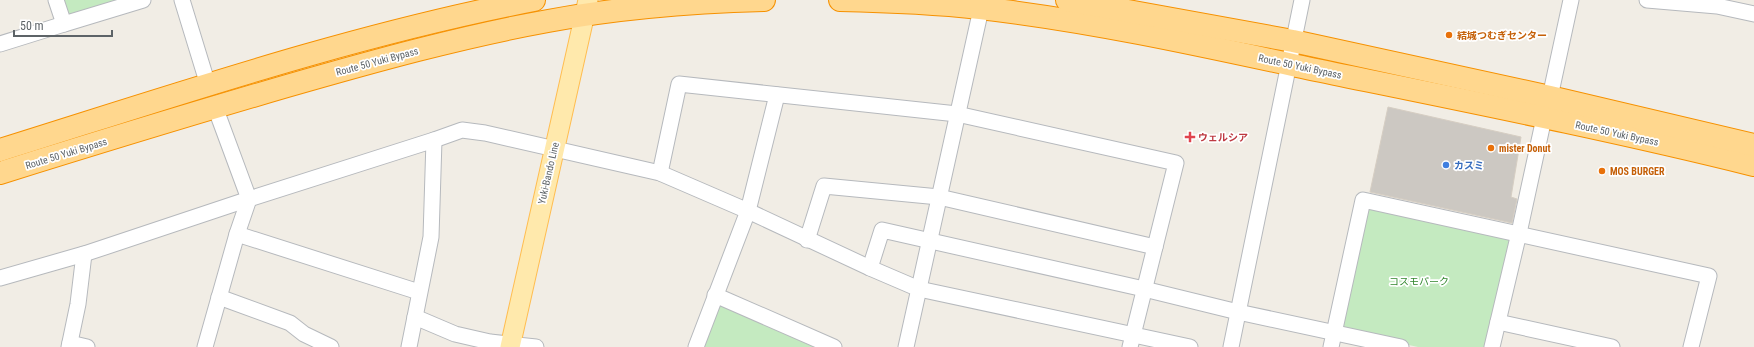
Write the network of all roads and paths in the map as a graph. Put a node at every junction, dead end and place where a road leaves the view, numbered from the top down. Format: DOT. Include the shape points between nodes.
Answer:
graph roads {
  1 [pos="56,0"];
  2 [pos="143,0"];
  3 [pos="182,0"];
  4 [pos="534,0"];
  5 [pos="764,0"];
  6 [pos="840,0"];
  7 [pos="1067,0"];
  8 [pos="1302,0"];
  9 [pos="1571,0"];
  10 [pos="1647,0"];
  11 [pos="586,8"];
  12 [pos="981,8"];
  13 [pos="1754,14"];
  14 [pos="64,24"];
  15 [pos="1293,41"];
  16 [pos="0,44"];
  17 [pos="1288,64"];
  18 [pos="208,85"];
  19 [pos="777,95"];
  20 [pos="1550,97"];
  21 [pos="215,107"];
  22 [pos="957,114"];
  23 [pos="1544,118"];
  24 [pos="434,140"];
  25 [pos="1754,145"];
  26 [pos="554,149"];
  27 [pos="0,150"];
  28 [pos="1754,165"];
  29 [pos="0,173"];
  30 [pos="660,173"];
  31 [pos="939,196"];
  32 [pos="249,199"];
  33 [pos="748,211"];
  34 [pos="1519,233"];
  35 [pos="237,234"];
  36 [pos="807,240"];
  37 [pos="929,242"];
  38 [pos="1155,247"];
  39 [pos="84,254"];
  40 [pos="870,268"];
  41 [pos="0,278"];
  42 [pos="919,289"];
  43 [pos="1144,289"];
  44 [pos="419,292"];
  45 [pos="715,295"];
  46 [pos="219,297"];
  47 [pos="1238,312"];
  48 [pos="415,317"];
  49 [pos="1498,322"];
  50 [pos="1334,332"];
  51 [pos="1131,341"];
  52 [pos="69,345"];
  53 [pos="510,345"];
  54 [pos="87,347"];
  55 [pos="204,347"];
  56 [pos="332,347"];
  57 [pos="409,347"];
  58 [pos="536,347"];
  59 [pos="696,347"];
  60 [pos="834,347"];
  61 [pos="906,347"];
  62 [pos="1190,347"];
  63 [pos="1231,347"];
  64 [pos="1331,347"];
  65 [pos="1401,347"];
  66 [pos="1492,347"];
  67 [pos="1612,347"];
  68 [pos="1691,347"];
  1 -- 14 [label="street"];
  2 -- 14 [label="street"];
  3 -- 18 [label="street"];
  4 -- 18 [label="highway" via="398,30"];
  5 -- 11 [label="highway, Route 50 Yuki Bypass"];
  6 -- 12 [label="highway, Route 50 Yuki Bypass"];
  7 -- 15 [label="highway, Route 50 Yuki Bypass"];
  8 -- 15 [label="street"];
  9 -- 20 [label="street"];
  10 -- 13 [label="street" via="1717,6"];
  11 -- 21 [label="highway, Route 50 Yuki Bypass" via="549,20 403,52"];
  11 -- 26 [label="main road, Yuki-Bando Line"];
  12 -- 17 [label="highway, Route 50 Yuki Bypass" via="1116,29"];
  12 -- 22 [label="street"];
  14 -- 16 [label="street"];
  15 -- 17 [label="street"];
  15 -- 20 [label="highway, Route 50 Yuki Bypass"];
  17 -- 23 [label="highway, Route 50 Yuki Bypass"];
  17 -- 47 [label="street"];
  18 -- 27 [label="highway"];
  19 -- 22 [label="street"];
  19 -- 30 [label="street" via="679,84"];
  19 -- 33 [label="street"];
  20 -- 25 [label="highway, Route 50 Yuki Bypass"];
  21 -- 29 [label="highway, Route 50 Yuki Bypass"];
  21 -- 32 [label="street"];
  22 -- 31 [label="street"];
  22 -- 38 [label="street" via="1176,163"];
  23 -- 28 [label="highway, Route 50 Yuki Bypass"];
  23 -- 34 [label="street"];
  24 -- 26 [label="street" via="462,130"];
  24 -- 32 [label="street"];
  24 -- 44 [label="street" via="431,237"];
  26 -- 30 [label="street"];
  26 -- 53 [label="main road, Yuki-Bando Line"];
  30 -- 33 [label="street"];
  31 -- 36 [label="street" via="824,186"];
  31 -- 37 [label="street"];
  31 -- 38 [label="street"];
  32 -- 35 [label="street"];
  32 -- 39 [label="street"];
  33 -- 36 [label="street"];
  33 -- 45 [label="street"];
  34 -- 49 [label="street"];
  34 -- 50 [label="street" via="1363,200"];
  34 -- 68 [label="street" via="1709,276"];
  35 -- 44 [label="street"];
  35 -- 46 [label="street"];
  36 -- 40 [label="street"];
  37 -- 40 [label="street" via="882,230"];
  37 -- 42 [label="street"];
  37 -- 43 [label="street"];
  38 -- 43 [label="street"];
  39 -- 41 [label="street"];
  39 -- 52 [label="street" via="78,304"];
  40 -- 42 [label="street"];
  42 -- 51 [label="street"];
  42 -- 61 [label="street"];
  43 -- 47 [label="street"];
  43 -- 51 [label="street"];
  44 -- 48 [label="street"];
  45 -- 59 [label="street"];
  45 -- 60 [label="street"];
  46 -- 55 [label="street"];
  46 -- 56 [label="street" via="290,323 304,334"];
  47 -- 50 [label="street"];
  47 -- 63 [label="street"];
  48 -- 53 [label="street" via="455,334"];
  48 -- 57 [label="street"];
  49 -- 66 [label="street"];
  49 -- 67 [label="street"];
  50 -- 64 [label="street"];
  50 -- 65 [label="street"];
  51 -- 62 [label="street"];
  52 -- 54 [label="street"];
  53 -- 58 [label="street"];
}
